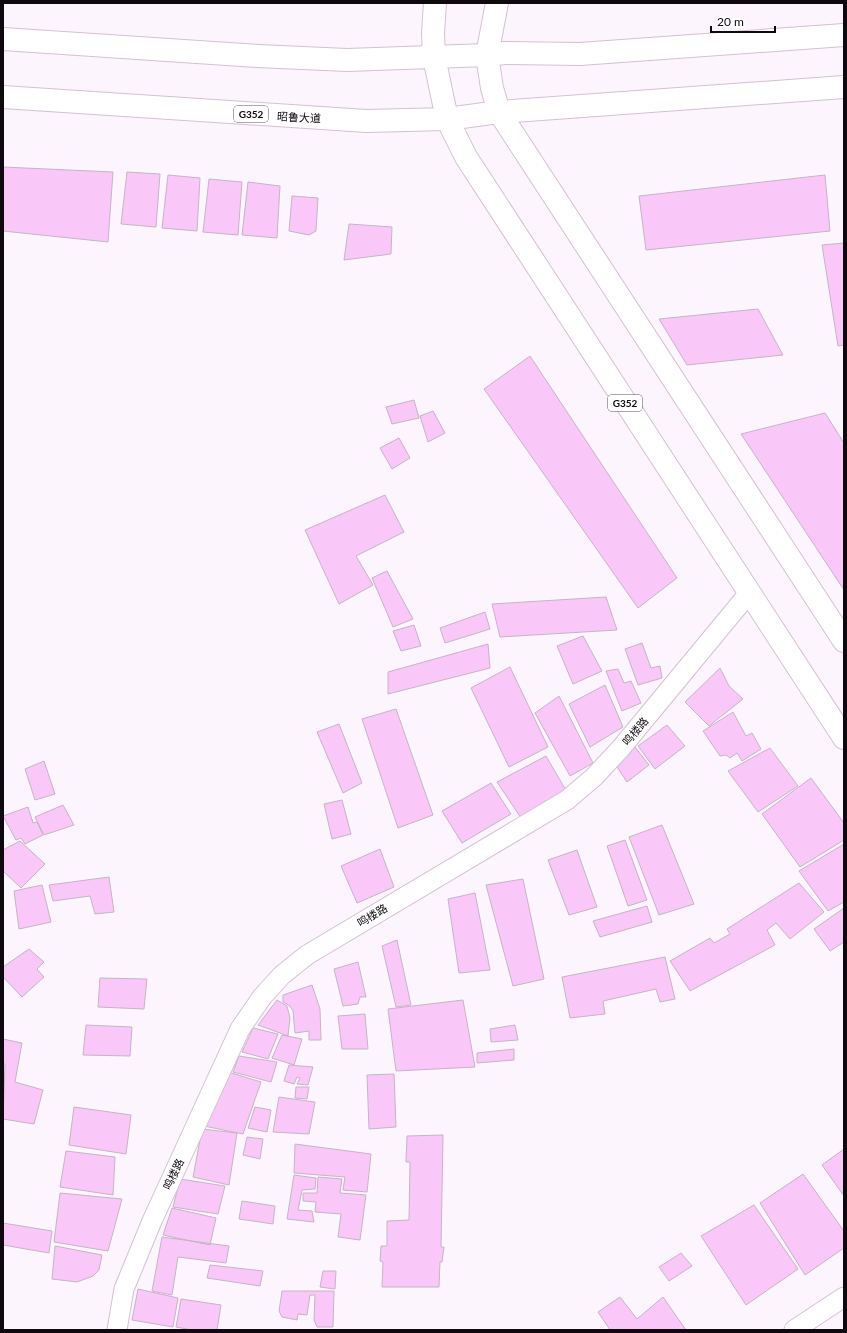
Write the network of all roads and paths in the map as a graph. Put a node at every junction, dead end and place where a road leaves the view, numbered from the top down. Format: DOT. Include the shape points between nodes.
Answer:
graph roads {
  1 [pos="435,3"];
  2 [pos="497,3"];
  3 [pos="844,35"];
  4 [pos="3,39"];
  5 [pos="487,55"];
  6 [pos="434,57"];
  7 [pos="844,87"];
  8 [pos="3,97"];
  9 [pos="499,112"];
  10 [pos="447,119"];
  11 [pos="750,593"];
  12 [pos="844,641"];
  13 [pos="844,738"];
  14 [pos="844,1297"];
  15 [pos="118,1323"];
  16 [pos="794,1330"];
  1 -- 6 [label="main road"];
  2 -- 5 [label="main road"];
  3 -- 5 [label="main road" via="580,54"];
  4 -- 6 [label="main road" via="258,56 332,59"];
  5 -- 6 [label="main road"];
  5 -- 9 [label="main road"];
  6 -- 10 [label="main road, G352"];
  7 -- 9 [label="main road, 昭鲁大道"];
  8 -- 10 [label="main road, 昭鲁大道 / G352" via="366,121"];
  9 -- 10 [label="main road, 昭鲁大道 / G352"];
  9 -- 12 [label="main road"];
  10 -- 11 [label="main road, G352" via="484,186"];
  11 -- 13 [label="main road, G352"];
  11 -- 15 [label="street, 鸣楼路" via="621,748 594,777 567,800 307,954 282,975 262,997 240,1030 152,1221 124,1289"];
  14 -- 16 [label="street"];
}
